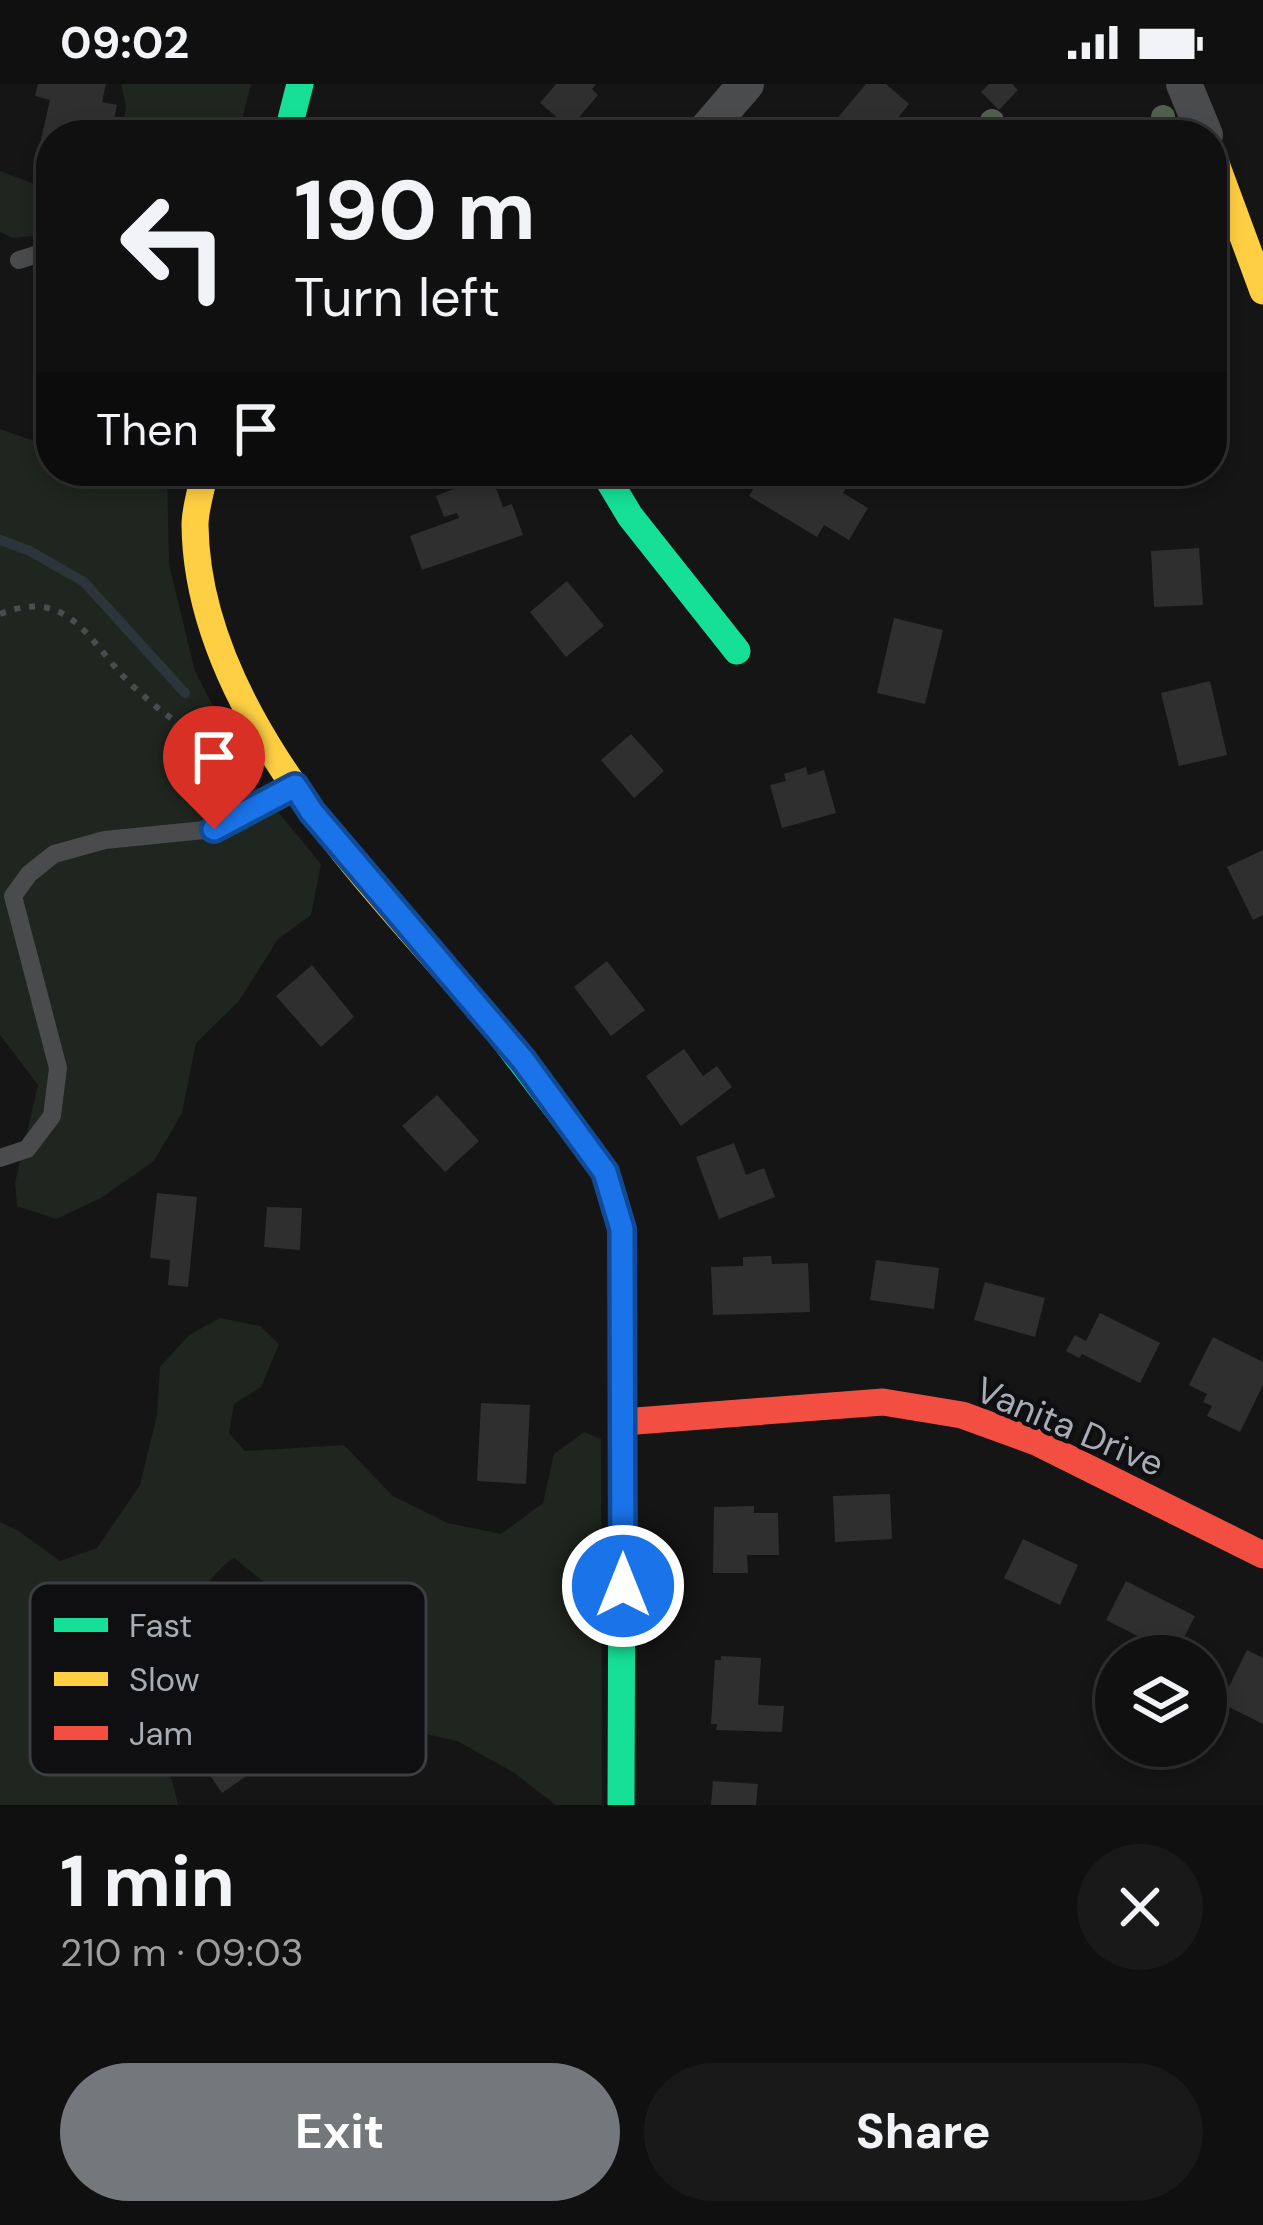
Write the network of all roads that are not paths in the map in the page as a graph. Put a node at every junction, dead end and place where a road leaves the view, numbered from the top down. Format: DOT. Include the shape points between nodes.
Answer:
graph roads {
  1 [pos="300,84"];
  2 [pos="746,84"];
  3 [pos="1184,84"];
  4 [pos="291,120"];
  5 [pos="715,120"];
  6 [pos="1199,120"];
  7 [pos="1227,194"];
  8 [pos="36,255"];
  9 [pos="19,260"];
  10 [pos="1263,291"];
  11 [pos="203,486"];
  12 [pos="612,486"];
  13 [pos="737,651"];
  14 [pos="295,786"];
  15 [pos="0,1158"];
  16 [pos="622,1422"];
  17 [pos="1263,1555"];
  18 [pos="620,1805"];
  1 -- 4 [label="street"];
  2 -- 5 [label="street"];
  3 -- 6 [label="street"];
  7 -- 10 [label="street"];
  8 -- 9 [label="lane"];
  11 -- 14 [label="street" via="195,523 206,609 244,708"];
  12 -- 13 [label="street"];
  14 -- 15 [label="lane" via="214,829 105,840 54,854 29,874 13,896 58,1068 52,1116 27,1149"];
  14 -- 16 [label="street" via="523,1060 605,1172 622,1229"];
  16 -- 17 [label="street, Vanita Drive" via="883,1402 962,1415 1036,1442"];
  16 -- 18 [label="street"];
}
